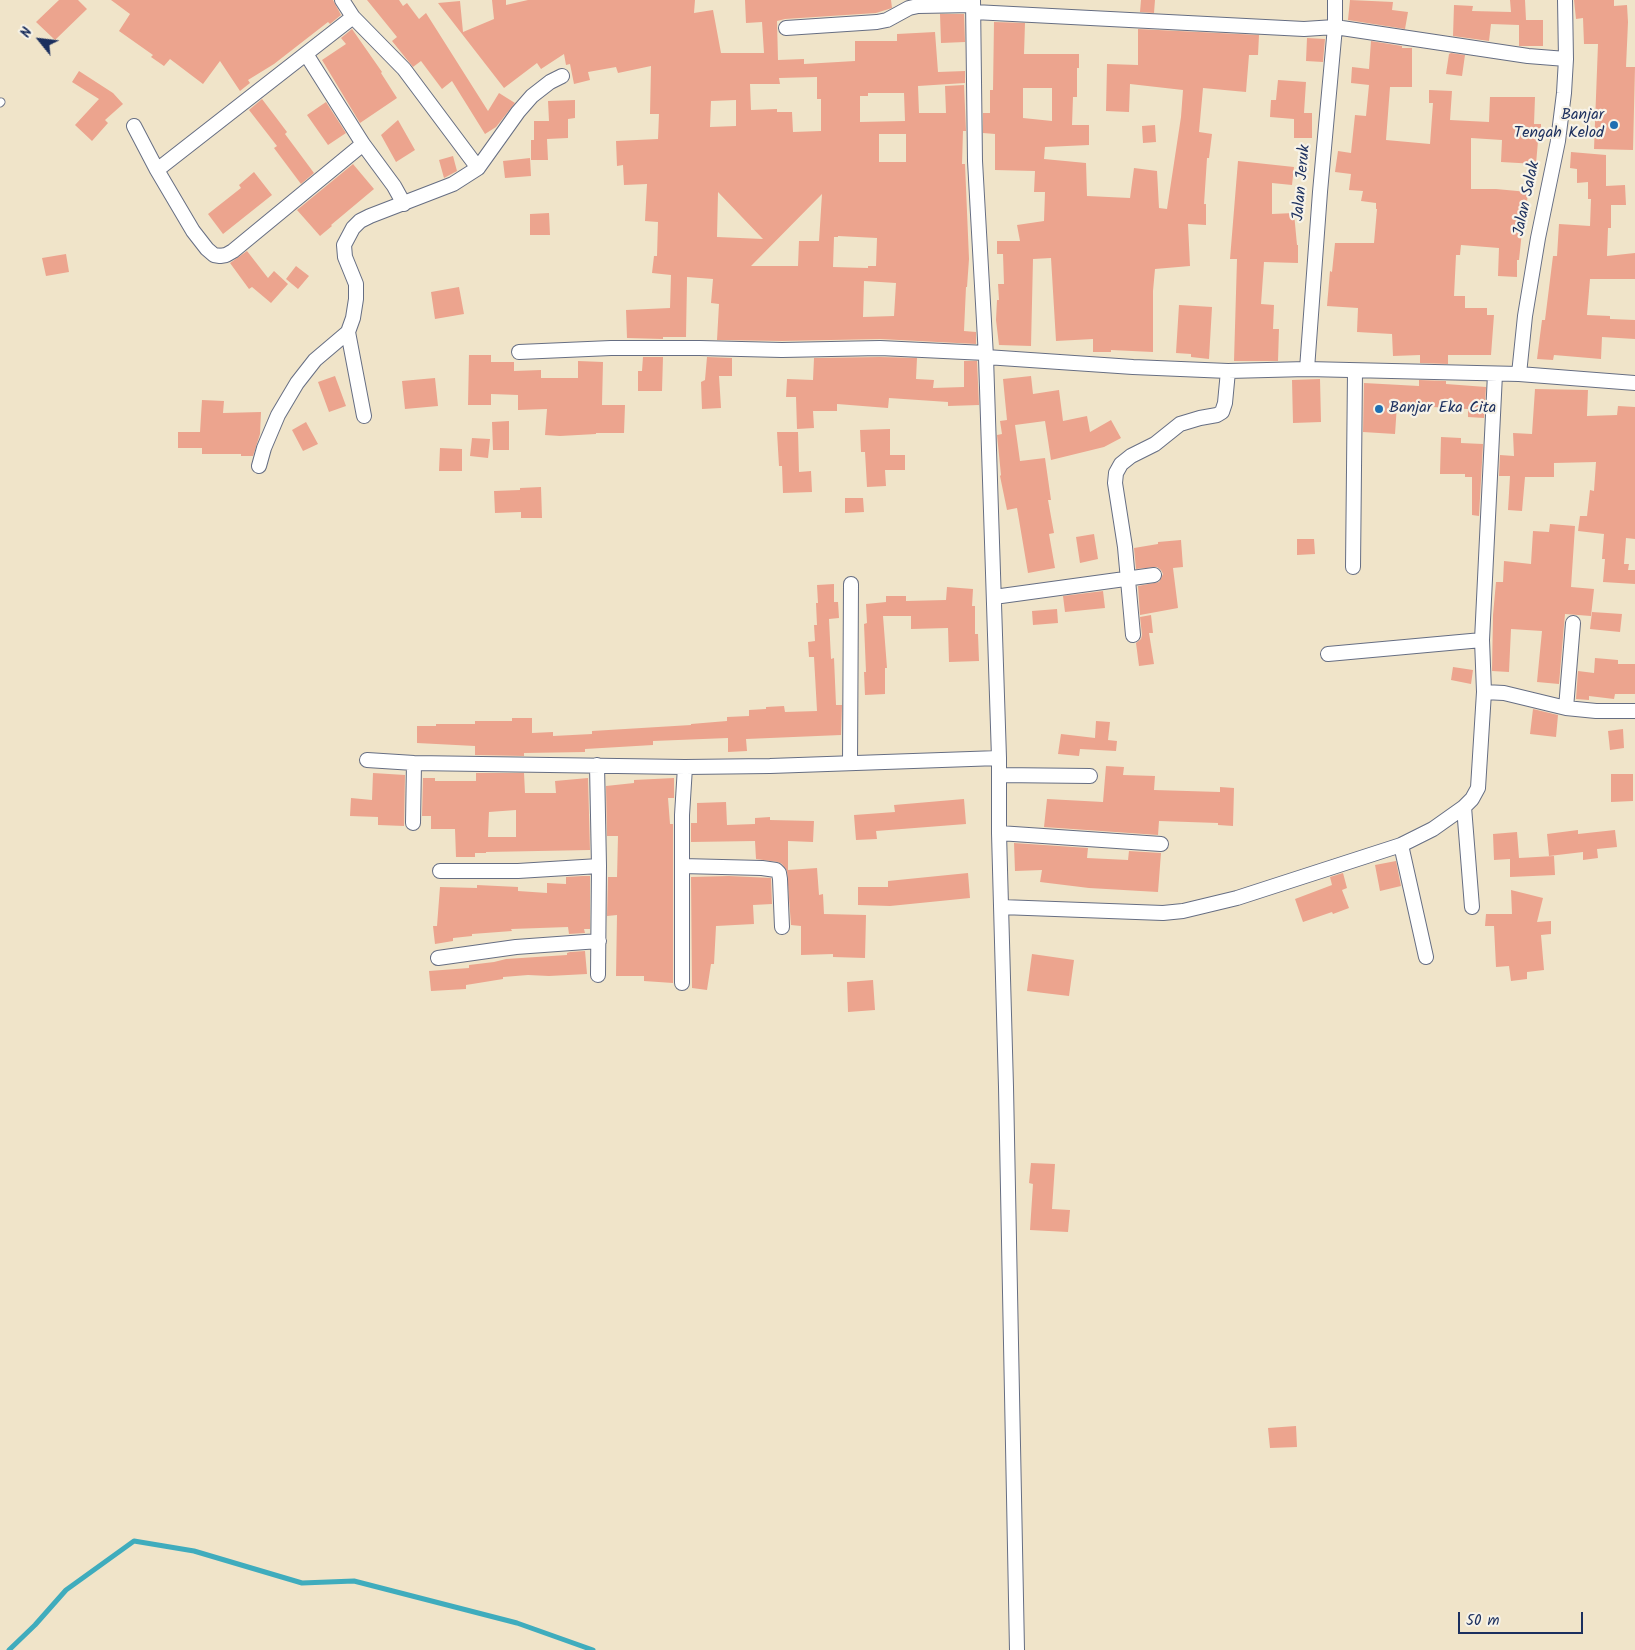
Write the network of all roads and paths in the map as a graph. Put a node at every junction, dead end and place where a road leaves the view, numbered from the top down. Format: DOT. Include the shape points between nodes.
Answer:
graph roads {
  1 [pos="342,0"];
  2 [pos="1334,0"];
  3 [pos="1566,0"];
  4 [pos="973,6"];
  5 [pos="353,17"];
  6 [pos="1335,27"];
  7 [pos="786,28"];
  8 [pos="306,54"];
  9 [pos="1566,59"];
  10 [pos="562,76"];
  11 [pos="134,126"];
  12 [pos="363,144"];
  13 [pos="478,168"];
  14 [pos="157,170"];
  15 [pos="404,204"];
  16 [pos="348,332"];
  17 [pos="519,352"];
  18 [pos="986,355"];
  19 [pos="1307,369"];
  20 [pos="1228,371"];
  21 [pos="1354,371"];
  22 [pos="1495,374"];
  23 [pos="1519,374"];
  24 [pos="1635,383"];
  25 [pos="364,416"];
  26 [pos="259,466"];
  27 [pos="1353,567"];
  28 [pos="1154,575"];
  29 [pos="1127,580"];
  30 [pos="852,584"];
  31 [pos="994,597"];
  32 [pos="1573,623"];
  33 [pos="1133,636"];
  34 [pos="1482,640"];
  35 [pos="1328,654"];
  36 [pos="1484,692"];
  37 [pos="1566,708"];
  38 [pos="1635,711"];
  39 [pos="999,758"];
  40 [pos="367,760"];
  41 [pos="850,762"];
  42 [pos="414,763"];
  43 [pos="597,765"];
  44 [pos="685,767"];
  45 [pos="999,775"];
  46 [pos="1090,776"];
  47 [pos="1464,807"];
  48 [pos="413,823"];
  49 [pos="999,833"];
  50 [pos="1161,844"];
  51 [pos="1400,845"];
  52 [pos="599,866"];
  53 [pos="682,866"];
  54 [pos="440,870"];
  55 [pos="1001,907"];
  56 [pos="1472,907"];
  57 [pos="782,927"];
  58 [pos="599,941"];
  59 [pos="1426,956"];
  60 [pos="438,958"];
  61 [pos="598,975"];
  62 [pos="682,983"];
  63 [pos="1017,1650"];
  1 -- 5 [label="street"];
  2 -- 6 [label="street, Jalan Jeruk"];
  3 -- 9 [label="street, Jalan Salak"];
  4 -- 6 [label="street" via="1304,29"];
  4 -- 7 [label="street" via="918,6 877,22"];
  4 -- 18 [label="street" via="975,161"];
  5 -- 8 [label="street"];
  5 -- 13 [label="street" via="404,69"];
  6 -- 9 [label="street"];
  6 -- 19 [label="street, Jalan Jeruk"];
  8 -- 12 [label="street"];
  8 -- 14 [label="street"];
  9 -- 23 [label="street, Jalan Salak" via="1558,141 1538,238"];
  10 -- 13 [label="street" via="532,96"];
  11 -- 14 [label="street"];
  12 -- 14 [label="street" via="226,255 220,256 207,249 193,231"];
  12 -- 15 [label="street"];
  13 -- 15 [label="street" via="453,184"];
  15 -- 16 [label="street" via="360,221 347,236 344,251 356,284 353,318"];
  16 -- 25 [label="street"];
  16 -- 26 [label="street" via="315,360 297,383 278,415"];
  17 -- 18 [label="street" via="621,348 880,348"];
  18 -- 20 [label="street"];
  18 -- 31 [label="street"];
  19 -- 20 [label="street"];
  19 -- 21 [label="street"];
  20 -- 29 [label="street" via="1222,412 1180,424 1155,444 1131,456 1116,473"];
  21 -- 22 [label="street"];
  21 -- 27 [label="street"];
  22 -- 23 [label="street"];
  22 -- 34 [label="street"];
  23 -- 24 [label="street"];
  28 -- 29 [label="street"];
  29 -- 31 [label="street"];
  29 -- 33 [label="street"];
  30 -- 41 [label="street"];
  31 -- 39 [label="street"];
  32 -- 37 [label="street"];
  34 -- 35 [label="street"];
  34 -- 36 [label="street"];
  36 -- 37 [label="street" via="1504,693"];
  36 -- 47 [label="street" via="1478,788"];
  37 -- 38 [label="street"];
  39 -- 41 [label="street"];
  39 -- 45 [label="street"];
  40 -- 42 [label="street"];
  41 -- 44 [label="street"];
  42 -- 43 [label="street"];
  42 -- 48 [label="street"];
  43 -- 44 [label="street"];
  43 -- 52 [label="street"];
  44 -- 53 [label="street"];
  45 -- 46 [label="street"];
  45 -- 49 [label="street"];
  47 -- 51 [label="street" via="1433,829"];
  47 -- 56 [label="street"];
  49 -- 50 [label="street"];
  49 -- 55 [label="street"];
  51 -- 55 [label="street" via="1236,898 1182,911"];
  51 -- 59 [label="street"];
  52 -- 54 [label="street" via="518,871"];
  52 -- 58 [label="street"];
  53 -- 57 [label="street" via="776,870 780,879"];
  53 -- 62 [label="street"];
  55 -- 63 [label="street"];
  58 -- 60 [label="street"];
  58 -- 61 [label="street"];
}
